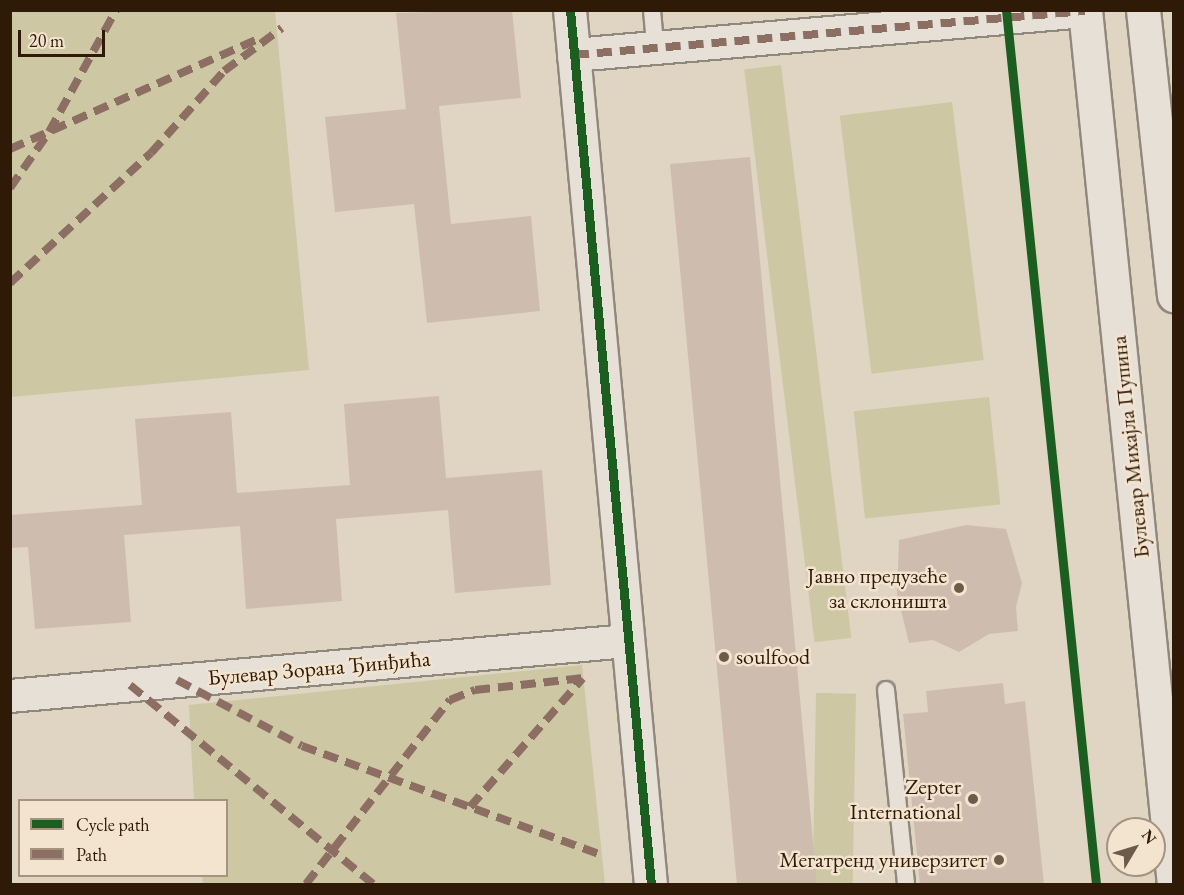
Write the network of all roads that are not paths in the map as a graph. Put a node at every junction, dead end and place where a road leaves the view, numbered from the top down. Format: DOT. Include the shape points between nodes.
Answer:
graph roads {
  1 [pos="570,10"];
  2 [pos="652,10"];
  3 [pos="1085,11"];
  4 [pos="1148,15"];
  5 [pos="655,48"];
  6 [pos="574,55"];
  7 [pos="1167,193"];
  8 [pos="1173,295"];
  9 [pos="628,641"];
  10 [pos="886,690"];
  11 [pos="10,696"];
  12 [pos="1173,884"];
  13 [pos="651,885"];
  14 [pos="906,885"];
  1 -- 6 [label="street"];
  2 -- 5 [label="lane"];
  3 -- 5 [label="street"];
  3 -- 12 [label="main road, Булевар Михајла Пупина"];
  4 -- 7 [label="main road"];
  5 -- 6 [label="street"];
  6 -- 9 [label="street"];
  7 -- 8 [label="main road"];
  9 -- 11 [label="street, Булевар Зорана Ђинђића"];
  9 -- 13 [label="street"];
  10 -- 14 [label="lane"];
}
